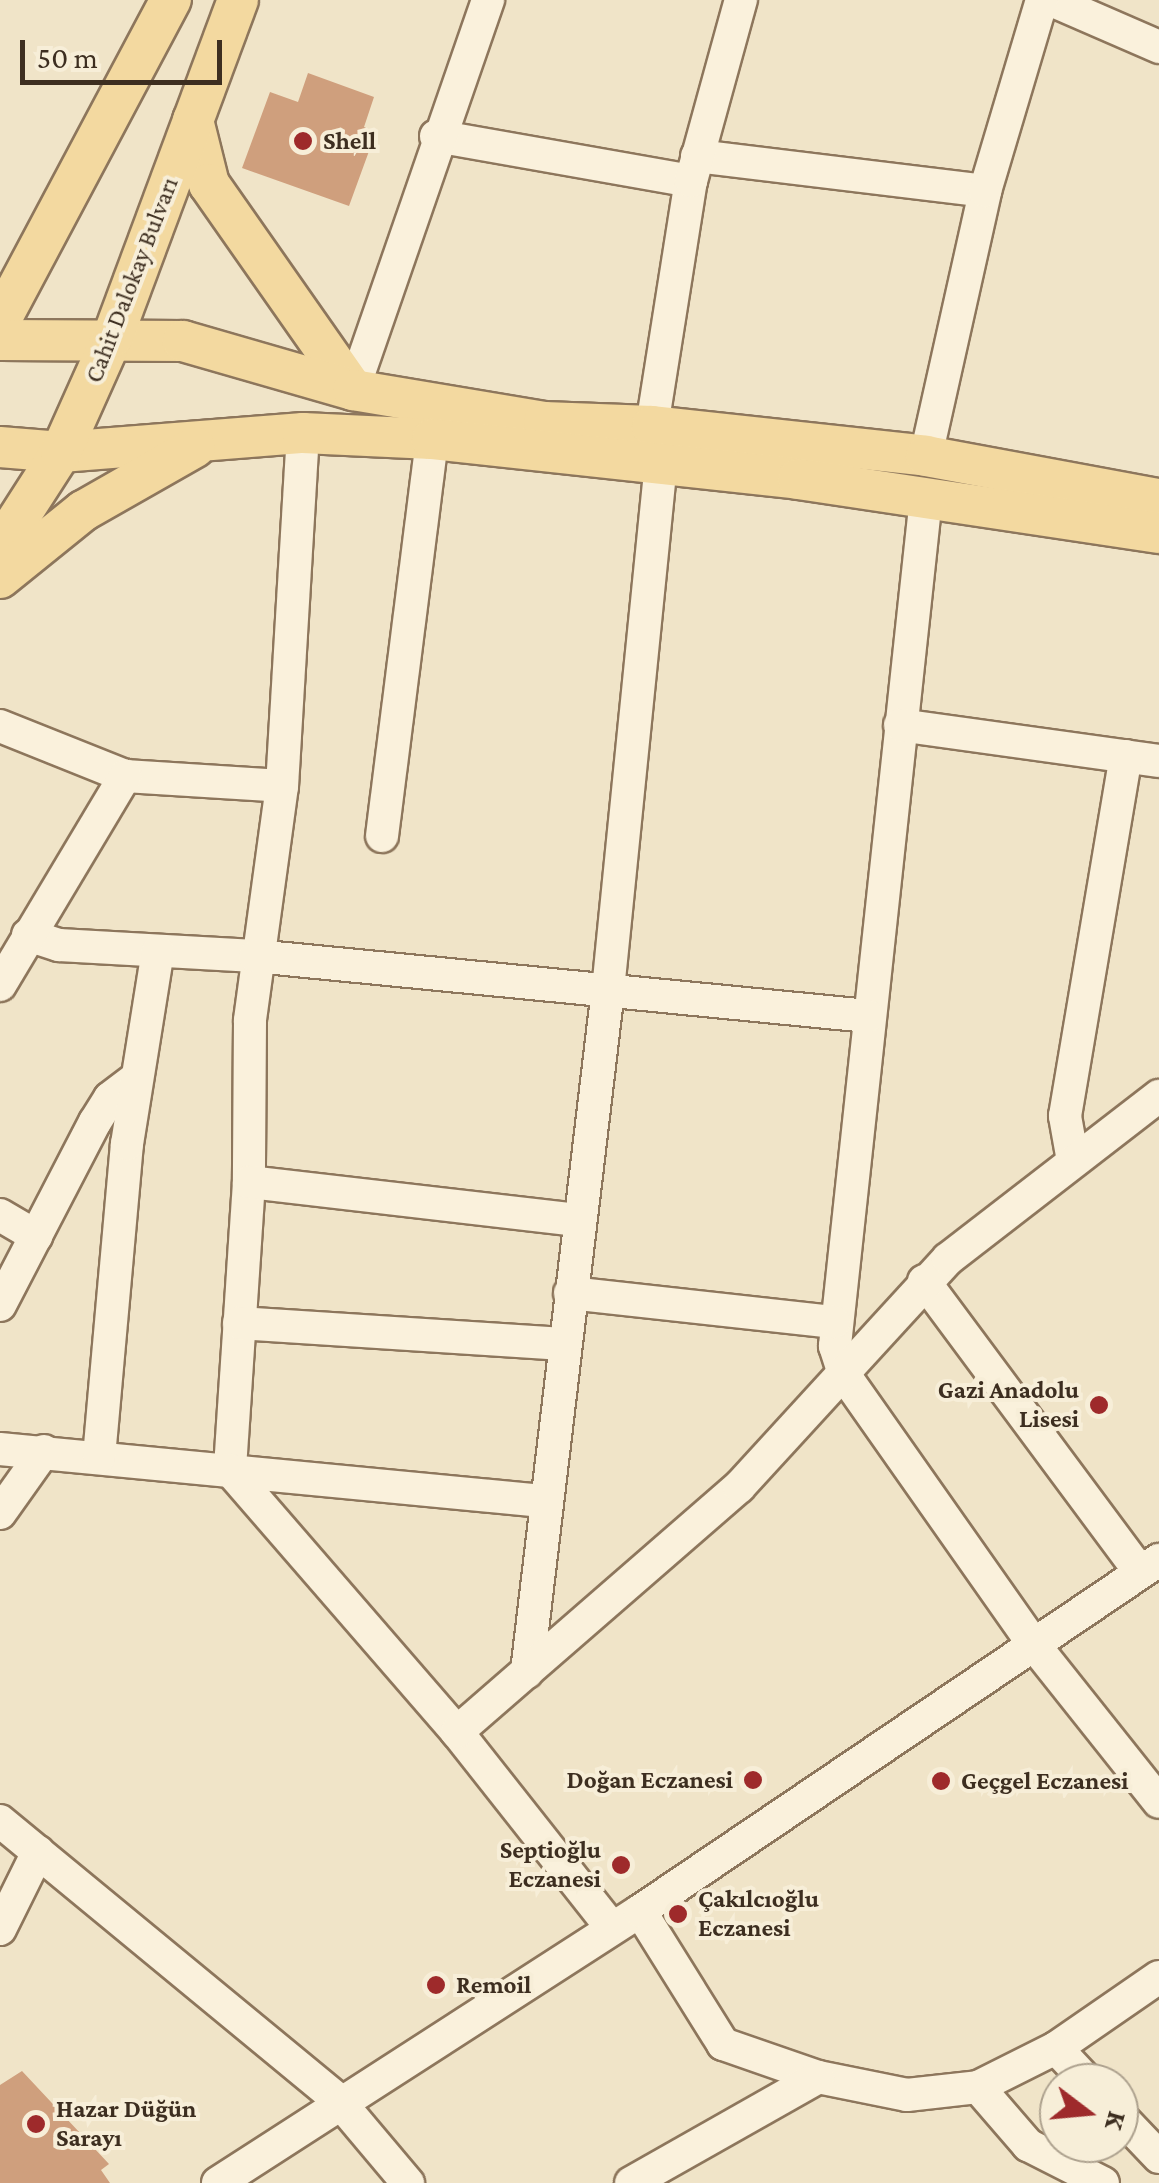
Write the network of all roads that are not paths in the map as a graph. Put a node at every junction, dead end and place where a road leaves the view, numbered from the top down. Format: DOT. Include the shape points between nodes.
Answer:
graph roads {
  1 [pos="172,0"];
  2 [pos="238,0"];
  3 [pos="488,0"];
  4 [pos="740,0"];
  5 [pos="1042,0"];
  6 [pos="1051,0"];
  7 [pos="1159,47"];
  8 [pos="193,120"];
  9 [pos="436,136"];
  10 [pos="694,168"];
  11 [pos="985,190"];
  12 [pos="0,321"];
  13 [pos="113,336"];
  14 [pos="0,340"];
  15 [pos="353,390"];
  16 [pos="303,433"];
  17 [pos="209,439"];
  18 [pos="432,440"];
  19 [pos="656,444"];
  20 [pos="0,447"];
  21 [pos="61,452"];
  22 [pos="926,456"];
  23 [pos="926,498"];
  24 [pos="1159,499"];
  25 [pos="1159,532"];
  26 [pos="0,547"];
  27 [pos="0,578"];
  28 [pos="0,726"];
  29 [pos="900,726"];
  30 [pos="1126,756"];
  31 [pos="1159,760"];
  32 [pos="124,776"];
  33 [pos="282,786"];
  34 [pos="382,836"];
  35 [pos="28,936"];
  36 [pos="158,950"];
  37 [pos="255,956"];
  38 [pos="0,986"];
  39 [pos="608,990"];
  40 [pos="868,1016"];
  41 [pos="135,1079"];
  42 [pos="1159,1096"];
  43 [pos="1073,1161"];
  44 [pos="250,1182"];
  45 [pos="0,1215"];
  46 [pos="579,1220"];
  47 [pos="36,1236"];
  48 [pos="924,1281"];
  49 [pos="570,1293"];
  50 [pos="0,1305"];
  51 [pos="834,1322"];
  52 [pos="239,1324"];
  53 [pos="563,1344"];
  54 [pos="845,1376"];
  55 [pos="0,1449"];
  56 [pos="44,1452"];
  57 [pos="99,1457"];
  58 [pos="230,1470"];
  59 [pos="543,1501"];
  60 [pos="0,1513"];
  61 [pos="1150,1566"];
  62 [pos="1034,1646"];
  63 [pos="526,1672"];
  64 [pos="457,1732"];
  65 [pos="1159,1802"];
  66 [pos="0,1821"];
  67 [pos="38,1852"];
  68 [pos="626,1919"];
  69 [pos="0,1930"];
  70 [pos="1159,1977"];
  71 [pos="1056,2048"];
  72 [pos="1070,2063"];
  73 [pos="818,2077"];
  74 [pos="978,2087"];
  75 [pos="338,2100"];
  76 [pos="1139,2136"];
  77 [pos="1159,2157"];
  78 [pos="218,2183"];
  79 [pos="408,2183"];
  80 [pos="631,2183"];
  81 [pos="1102,2183"];
  1 -- 12 [label="main road"];
  2 -- 8 [label="main road, Cahit Dalokay Bulvarı"];
  3 -- 9 [label="street"];
  4 -- 10 [label="street"];
  5 -- 11 [label="street"];
  6 -- 7 [label="street"];
  8 -- 13 [label="main road, Cahit Dalokay Bulvarı"];
  8 -- 15 [label="main road" via="210,184"];
  9 -- 10 [label="street"];
  9 -- 15 [label="street"];
  10 -- 11 [label="street"];
  10 -- 19 [label="street"];
  11 -- 22 [label="street"];
  13 -- 14 [label="main road"];
  13 -- 15 [label="main road" via="183,341"];
  13 -- 21 [label="main road, Cahit Dalokay Bulvarı"];
  15 -- 19 [label="main road"];
  16 -- 17 [label="main road"];
  16 -- 18 [label="main road"];
  16 -- 33 [label="street"];
  17 -- 21 [label="main road"];
  17 -- 27 [label="main road" via="83,511"];
  18 -- 19 [label="main road"];
  18 -- 34 [label="street"];
  19 -- 22 [label="main road"];
  19 -- 23 [label="main road"];
  19 -- 39 [label="street"];
  20 -- 21 [label="main road"];
  21 -- 26 [label="main road, Cahit Dalokay Bulvarı"];
  22 -- 24 [label="main road"];
  23 -- 25 [label="main road"];
  23 -- 29 [label="street"];
  28 -- 32 [label="street"];
  29 -- 30 [label="street"];
  29 -- 40 [label="street"];
  30 -- 31 [label="street"];
  30 -- 43 [label="street" via="1064,1116"];
  32 -- 33 [label="street"];
  32 -- 35 [label="street"];
  33 -- 37 [label="street"];
  35 -- 36 [label="street" via="59,945"];
  35 -- 38 [label="street"];
  36 -- 37 [label="street"];
  36 -- 41 [label="street"];
  37 -- 39 [label="street"];
  37 -- 44 [label="street"];
  39 -- 40 [label="street"];
  39 -- 46 [label="street"];
  40 -- 51 [label="street"];
  41 -- 47 [label="street" via="103,1110"];
  41 -- 57 [label="street"];
  42 -- 43 [label="street"];
  43 -- 48 [label="street"];
  44 -- 46 [label="street"];
  44 -- 52 [label="street"];
  45 -- 47 [label="street"];
  46 -- 49 [label="street"];
  47 -- 50 [label="street"];
  48 -- 54 [label="street"];
  48 -- 61 [label="street"];
  49 -- 51 [label="street"];
  49 -- 53 [label="street"];
  51 -- 54 [label="street"];
  52 -- 53 [label="street"];
  52 -- 58 [label="street"];
  53 -- 59 [label="street"];
  54 -- 62 [label="street"];
  54 -- 63 [label="street" via="740,1488"];
  55 -- 56 [label="street"];
  56 -- 57 [label="street"];
  56 -- 60 [label="street"];
  57 -- 58 [label="street"];
  58 -- 59 [label="street"];
  58 -- 64 [label="street"];
  59 -- 63 [label="street"];
  61 -- 62 [label="street"];
  62 -- 65 [label="street"];
  62 -- 68 [label="street"];
  63 -- 64 [label="street"];
  64 -- 68 [label="street"];
  66 -- 67 [label="street"];
  67 -- 69 [label="street"];
  67 -- 75 [label="street"];
  68 -- 73 [label="street" via="723,2044"];
  68 -- 75 [label="street"];
  70 -- 71 [label="street"];
  71 -- 72 [label="street"];
  71 -- 74 [label="street"];
  73 -- 74 [label="street" via="906,2094"];
  73 -- 80 [label="street"];
  74 -- 81 [label="street" via="1028,2145"];
  75 -- 78 [label="street"];
  75 -- 79 [label="street"];
  76 -- 77 [label="street"];
}
